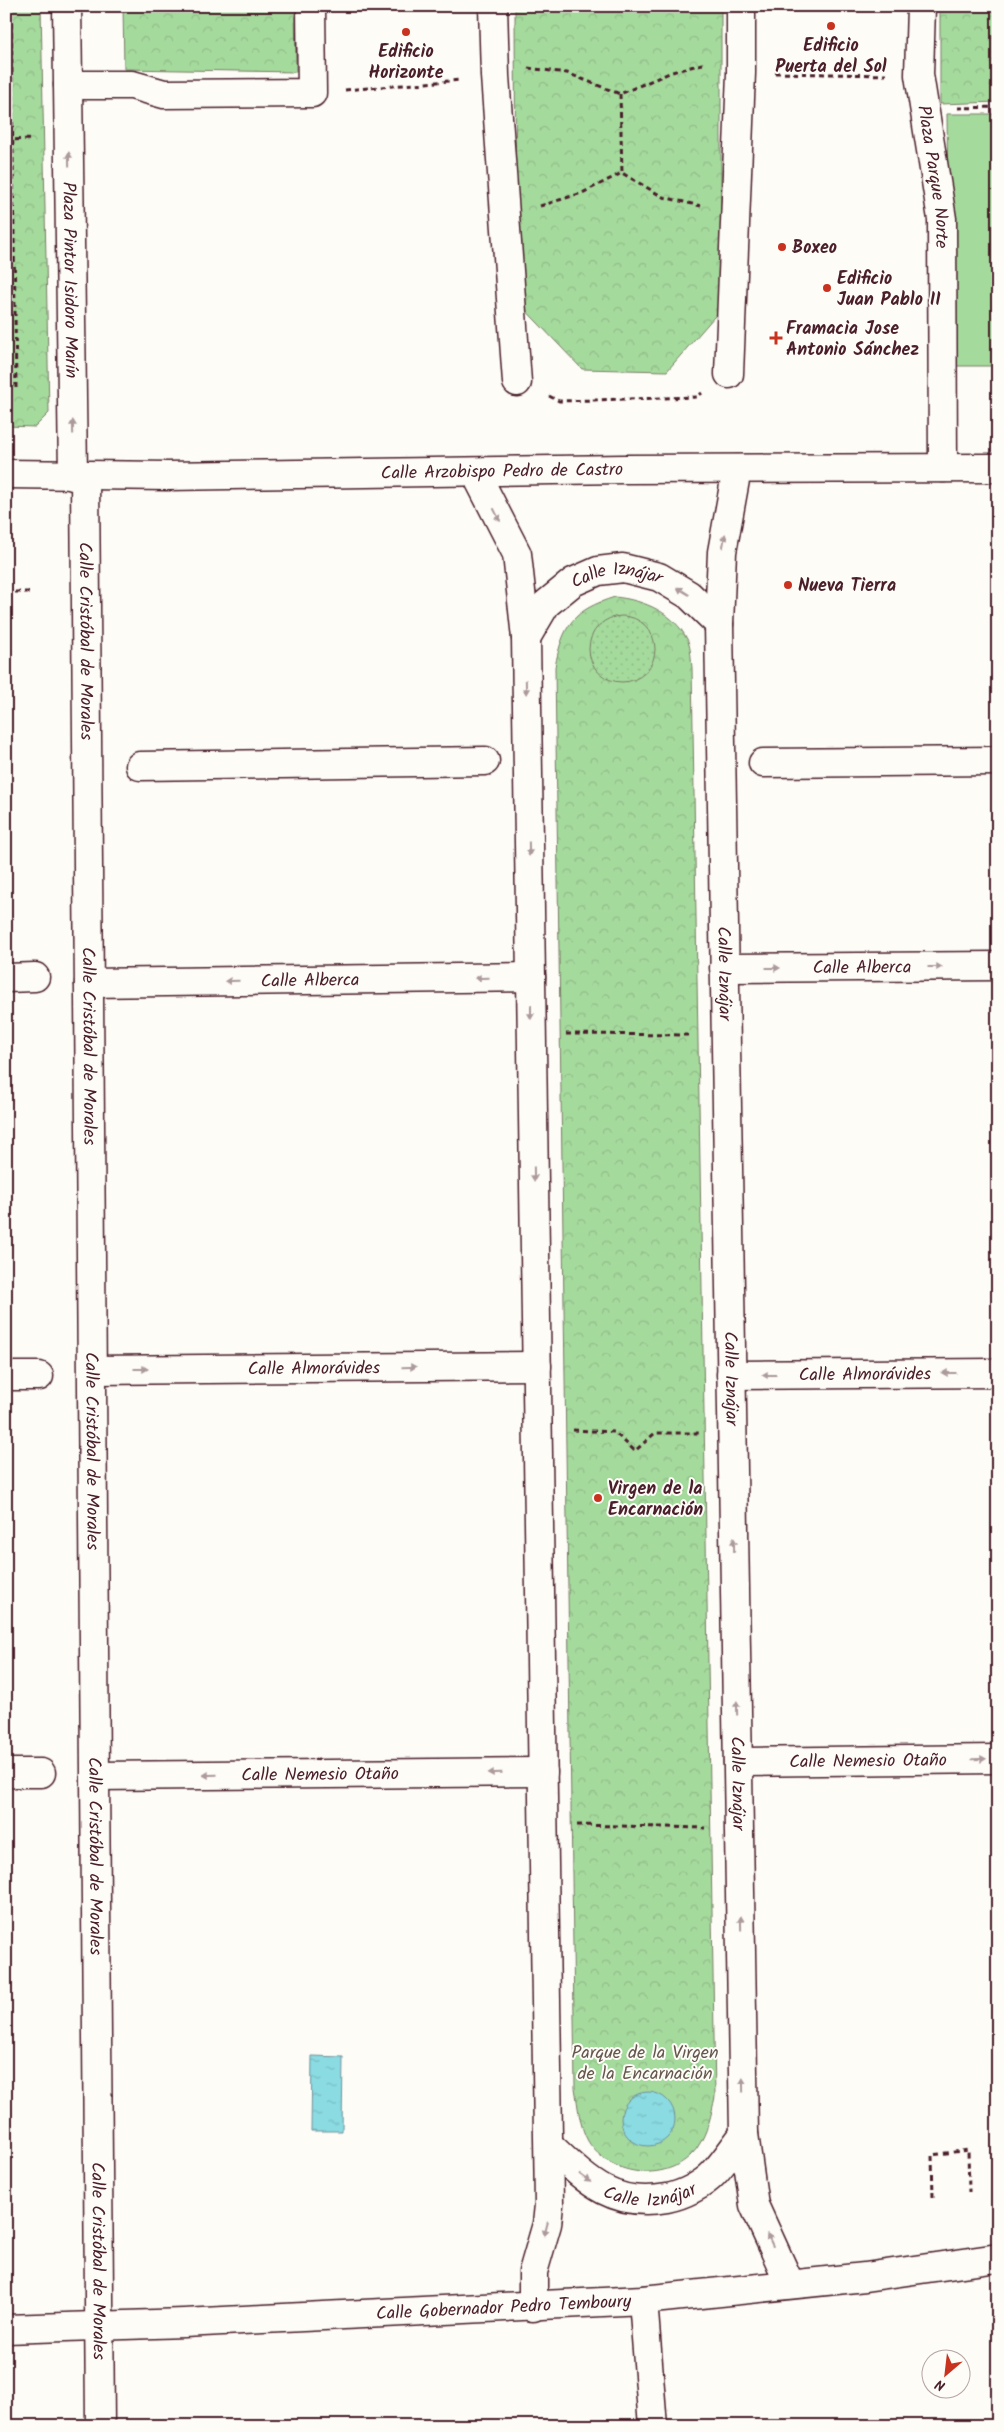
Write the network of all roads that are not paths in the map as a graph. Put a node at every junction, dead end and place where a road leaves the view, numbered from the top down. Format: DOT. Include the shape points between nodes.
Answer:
graph roads {
  1 [pos="68,6"];
  2 [pos="311,6"];
  3 [pos="494,6"];
  4 [pos="741,6"];
  5 [pos="921,6"];
  6 [pos="68,84"];
  7 [pos="729,374"];
  8 [pos="517,382"];
  9 [pos="944,468"];
  10 [pos="998,468"];
  11 [pos="737,469"];
  12 [pos="475,472"];
  13 [pos="6,474"];
  14 [pos="79,476"];
  15 [pos="719,624"];
  16 [pos="526,638"];
  17 [pos="998,761"];
  18 [pos="485,762"];
  19 [pos="763,763"];
  20 [pos="140,766"];
  21 [pos="998,966"];
  22 [pos="724,968"];
  23 [pos="35,977"];
  24 [pos="531,977"];
  25 [pos="6,978"];
  26 [pos="89,983"];
  27 [pos="536,1366"];
  28 [pos="92,1370"];
  29 [pos="998,1373"];
  30 [pos="731,1375"];
  31 [pos="6,1376"];
  32 [pos="39,1376"];
  33 [pos="998,1759"];
  34 [pos="738,1762"];
  35 [pos="544,1772"];
  36 [pos="6,1773"];
  37 [pos="41,1773"];
  38 [pos="96,1776"];
  39 [pos="744,2134"];
  40 [pos="549,2145"];
  41 [pos="998,2258"];
  42 [pos="790,2284"];
  43 [pos="643,2300"];
  44 [pos="533,2307"];
  45 [pos="100,2327"];
  46 [pos="6,2328"];
  47 [pos="100,2426"];
  48 [pos="653,2426"];
  1 -- 6 [label="street, Plaza Pintor Isidoro Marín"];
  2 -- 6 [label="street" via="312,93 164,94 132,85"];
  3 -- 8 [label="street" via="495,76"];
  4 -- 7 [label="street"];
  5 -- 9 [label="street, Plaza Parque Norte" via="919,76 942,219"];
  14 -- 6 [label="street, Plaza Pintor Isidoro Marín, one-way"];
  9 -- 10 [label="street, Calle Arzobispo Pedro de Castro"];
  9 -- 11 [label="street, Calle Arzobispo Pedro de Castro"];
  11 -- 12 [label="street, Calle Arzobispo Pedro de Castro"];
  15 -- 11 [label="street, Calle Iznájar, one-way" via="722,552"];
  12 -- 14 [label="street, Calle Arzobispo Pedro de Castro"];
  12 -- 16 [label="street, one-way" via="517,554"];
  13 -- 14 [label="street, Calle Arzobispo Pedro de Castro"];
  14 -- 26 [label="street, Calle Cristóbal de Morales"];
  15 -- 16 [label="street, Calle Iznájar, one-way" via="689,595 659,577 623,568 598,571 573,582 546,604"];
  15 -- 22 [label="street, Calle Iznájar"];
  16 -- 24 [label="street, one-way"];
  17 -- 19 [label="street"];
  18 -- 20 [label="street"];
  22 -- 21 [label="street, Calle Alberca, one-way"];
  22 -- 30 [label="street, Calle Iznájar"];
  23 -- 25 [label="street"];
  24 -- 26 [label="street, Calle Alberca, one-way"];
  24 -- 27 [label="street, one-way"];
  26 -- 28 [label="street, Calle Cristóbal de Morales"];
  28 -- 27 [label="street, Calle Almorávides, one-way"];
  27 -- 35 [label="street"];
  28 -- 38 [label="street, Calle Cristóbal de Morales"];
  29 -- 30 [label="street, Calle Almorávides, one-way"];
  34 -- 30 [label="street, Calle Iznájar, one-way"];
  31 -- 32 [label="street"];
  34 -- 33 [label="street, Calle Nemesio Otaño, one-way"];
  39 -- 34 [label="street, Calle Iznájar, one-way"];
  35 -- 38 [label="street, Calle Nemesio Otaño, one-way"];
  35 -- 40 [label="street"];
  36 -- 37 [label="street"];
  38 -- 45 [label="street, Calle Cristóbal de Morales"];
  40 -- 39 [label="street, Calle Iznájar, one-way" via="584,2179 620,2198 650,2201 680,2196 712,2174"];
  42 -- 39 [label="street, Calle Iznájar, one-way" via="754,2205"];
  40 -- 44 [label="street, one-way" via="550,2205 548,2224 533,2272"];
  41 -- 42 [label="street, Calle Gobernador Pedro Temboury"];
  42 -- 43 [label="street, Calle Gobernador Pedro Temboury"];
  43 -- 44 [label="street, Calle Gobernador Pedro Temboury"];
  43 -- 48 [label="street"];
  44 -- 45 [label="street, Calle Gobernador Pedro Temboury"];
  45 -- 46 [label="street, Calle Gobernador Pedro Temboury"];
  45 -- 47 [label="street, Calle Cristóbal de Morales"];
}
